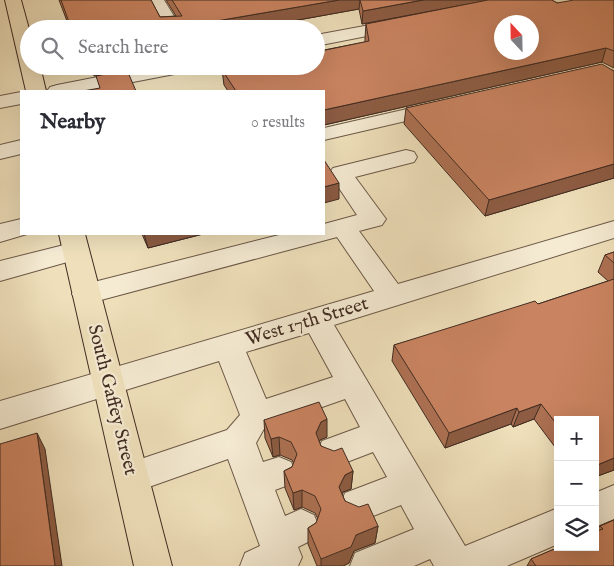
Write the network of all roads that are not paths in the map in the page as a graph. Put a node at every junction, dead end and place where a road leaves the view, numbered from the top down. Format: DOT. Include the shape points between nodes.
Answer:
graph roads {
  1 [pos="13,0"];
  2 [pos="156,0"];
  3 [pos="168,20"];
  4 [pos="421,20"];
  5 [pos="20,27"];
  6 [pos="325,39"];
  7 [pos="32,75"];
  8 [pos="139,75"];
  9 [pos="36,90"];
  10 [pos="62,90"];
  11 [pos="20,98"];
  12 [pos="0,102"];
  13 [pos="458,103"];
  14 [pos="325,134"];
  15 [pos="20,146"];
  16 [pos="0,152"];
  17 [pos="406,158"];
  18 [pos="20,227"];
  19 [pos="333,229"];
  20 [pos="614,229"];
  21 [pos="0,233"];
  22 [pos="312,235"];
  23 [pos="74,243"];
  24 [pos="0,270"];
  25 [pos="86,294"];
  26 [pos="392,296"];
  27 [pos="316,319"];
  28 [pos="228,346"];
  29 [pos="108,382"];
  30 [pos="351,384"];
  31 [pos="0,414"];
  32 [pos="248,429"];
  33 [pos="381,434"];
  34 [pos="334,452"];
  35 [pos="132,477"];
  36 [pos="410,485"];
  37 [pos="614,502"];
  38 [pos="358,505"];
  39 [pos="599,508"];
  40 [pos="554,528"];
  41 [pos="281,551"];
  42 [pos="447,552"];
  43 [pos="153,566"];
  44 [pos="369,566"];
  45 [pos="462,566"];
  1 -- 5 [label="main road"];
  2 -- 3 [label="street"];
  4 -- 6 [label="street"];
  7 -- 9 [label="main road"];
  8 -- 10 [label="street"];
  11 -- 12 [label="street"];
  13 -- 14 [label="street"];
  15 -- 16 [label="street"];
  17 -- 19 [label="street" via="341,173 373,219"];
  18 -- 21 [label="street"];
  19 -- 26 [label="street"];
  20 -- 26 [label="street, West 17th Street"];
  22 -- 25 [label="street"];
  23 -- 24 [label="street"];
  23 -- 25 [label="main road, South Gaffey Street"];
  25 -- 29 [label="main road, South Gaffey Street"];
  26 -- 27 [label="street, West 17th Street"];
  27 -- 28 [label="street, West 17th Street"];
  27 -- 30 [label="street"];
  28 -- 29 [label="street, West 17th Street"];
  28 -- 32 [label="street"];
  29 -- 31 [label="street, West 17th Street"];
  29 -- 35 [label="main road, South Gaffey Street"];
  30 -- 32 [label="street"];
  30 -- 33 [label="street"];
  32 -- 35 [label="street"];
  32 -- 41 [label="street" via="266,477"];
  33 -- 34 [label="street"];
  33 -- 36 [label="street"];
  35 -- 43 [label="main road, South Gaffey Street"];
  36 -- 38 [label="street"];
  36 -- 42 [label="street"];
  37 -- 39 [label="street"];
  40 -- 45 [label="street"];
  42 -- 44 [label="street"];
}
